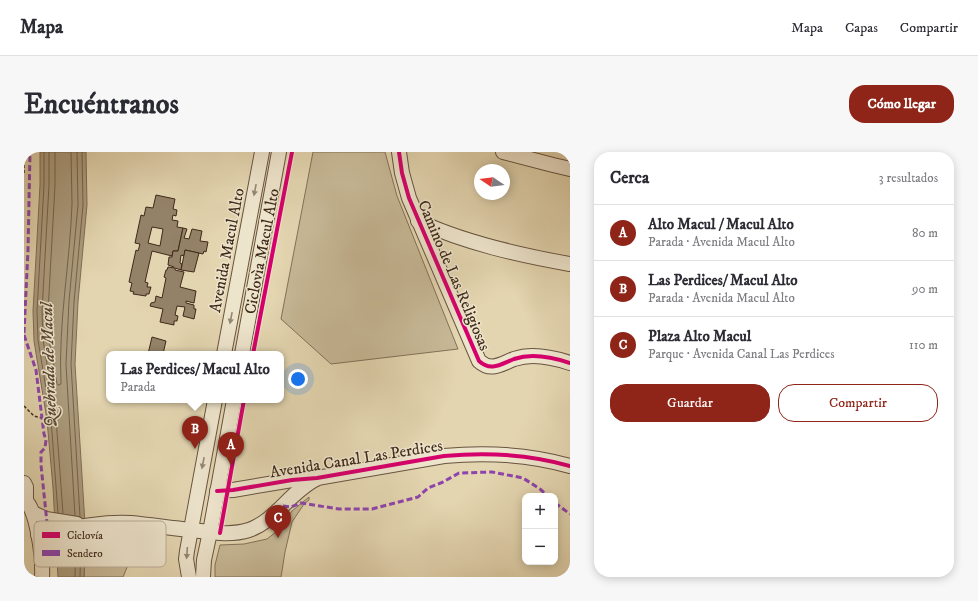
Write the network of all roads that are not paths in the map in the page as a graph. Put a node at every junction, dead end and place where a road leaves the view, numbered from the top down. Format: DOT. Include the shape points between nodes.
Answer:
graph roads {
  1 [pos="262,152"];
  2 [pos="279,152"];
  3 [pos="399,152"];
  4 [pos="503,152"];
  5 [pos="570,168"];
  6 [pos="418,221"];
  7 [pos="570,264"];
  8 [pos="225,351"];
  9 [pos="243,351"];
  10 [pos="570,363"];
  11 [pos="214,403"];
  12 [pos="233,403"];
  13 [pos="570,466"];
  14 [pos="317,478"];
  15 [pos="24,483"];
  16 [pos="217,491"];
  17 [pos="25,499"];
  18 [pos="33,513"];
  19 [pos="35,521"];
  20 [pos="45,521"];
  21 [pos="166,527"];
  22 [pos="190,530"];
  23 [pos="210,532"];
  24 [pos="189,577"];
  25 [pos="203,577"];
  1 -- 8 [label="street, Avenida Macul Alto, one-way"];
  2 -- 9 [label="street"];
  3 -- 6 [label="street, Camino de Las Religiosas" via="405,186"];
  4 -- 5 [label="street"];
  6 -- 7 [label="street, Camino de Las Religiosas" via="506,251"];
  6 -- 10 [label="street, Camino de Las Religiosas" via="482,364 492,367 519,357 532,356"];
  11 -- 22 [label="street, one-way"];
  12 -- 16 [label="street"];
  13 -- 14 [label="street, Avenida Canal Las Perdices" via="521,456 464,454"];
  14 -- 16 [label="street, Avenida Canal Las Perdices"];
  14 -- 23 [label="street, Avenida Canal Las Perdices" via="297,491 273,515 256,527 236,533"];
  15 -- 17 [label="street"];
  16 -- 23 [label="street"];
  17 -- 18 [label="street"];
  18 -- 19 [label="street"];
  18 -- 20 [label="street"];
  21 -- 22 [label="street, Avenida Canal Las Perdices"];
  22 -- 23 [label="street, Avenida Canal Las Perdices"];
  22 -- 24 [label="street, one-way" via="186,559"];
  23 -- 25 [label="street"];
}
